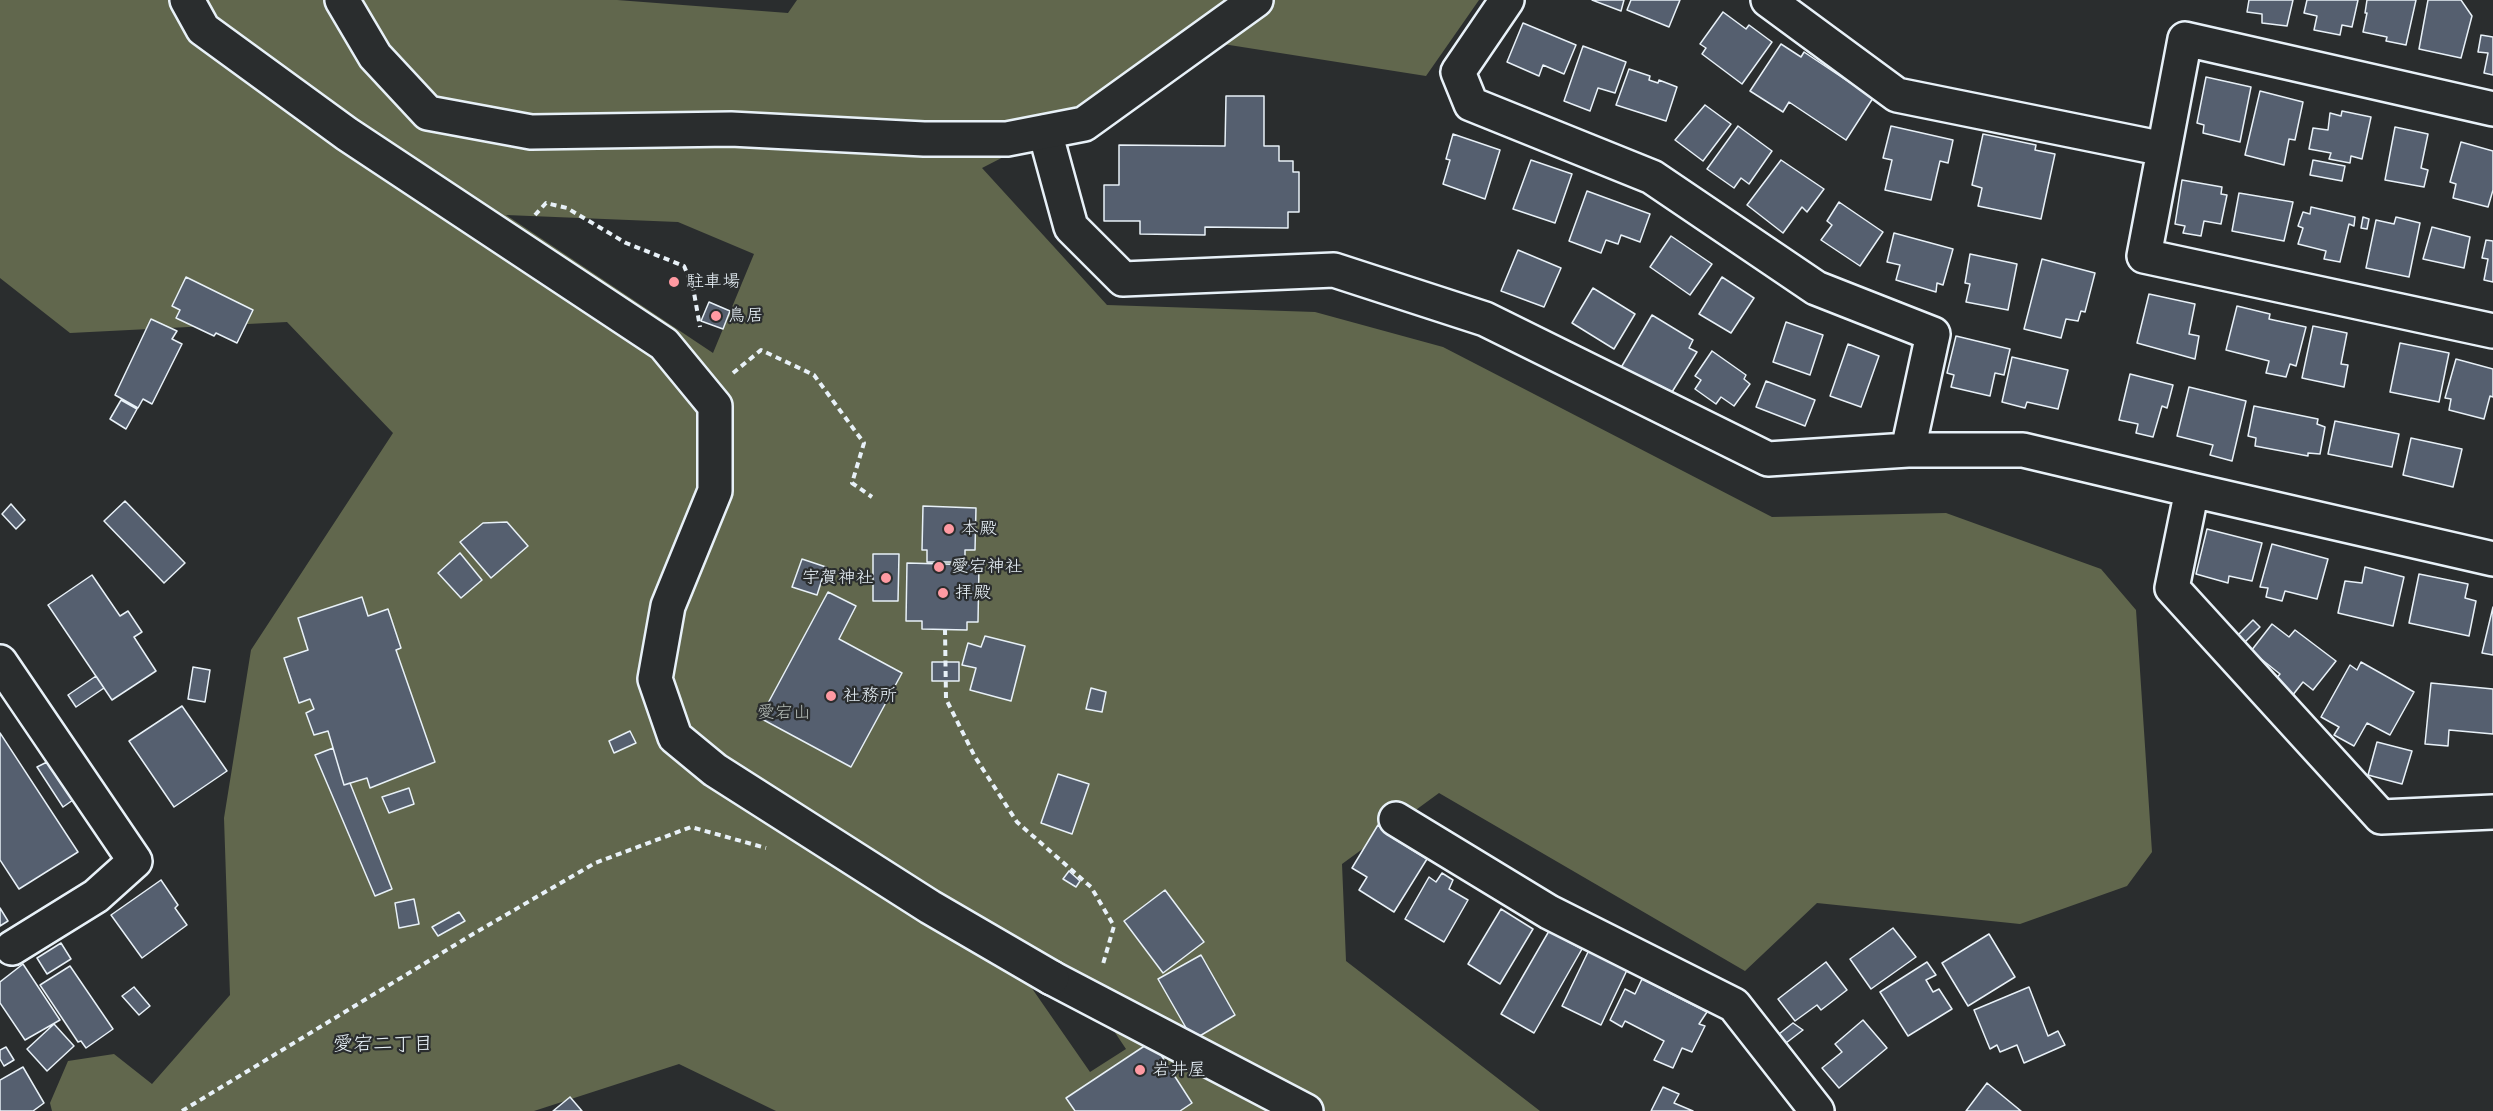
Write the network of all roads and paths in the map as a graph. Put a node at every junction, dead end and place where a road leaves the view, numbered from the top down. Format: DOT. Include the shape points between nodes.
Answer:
graph roads {
  1 [pos="187,0"];
  2 [pos="342,0"];
  3 [pos="1256,0"];
  4 [pos="1507,0"];
  5 [pos="1768,0"];
  6 [pos="2493,109"];
  7 [pos="1045,132"];
  8 [pos="2164,149"];
  9 [pos="510,242"];
  10 [pos="2493,331"];
  11 [pos="704,334"];
  12 [pos="728,376"];
  13 [pos="1908,450"];
  14 [pos="2193,490"];
  15 [pos="872,497"];
  16 [pos="2493,560"];
  17 [pos="945,629"];
  18 [pos="0,662"];
  19 [pos="2493,812"];
  20 [pos="1396,819"];
  21 [pos="771,850"];
  22 [pos="1114,926"];
  23 [pos="12,948"];
  24 [pos="182,1111"];
  25 [pos="1306,1111"];
  26 [pos="1817,1111"];
  1 -- 9 [label="street" via="203,29 347,134"];
  2 -- 7 [label="street" via="375,56 428,113 531,132 731,129 924,139 1007,139"];
  3 -- 7 [label="street" via="1084,124"];
  4 -- 13 [label="street" via="1458,72 1471,104 1652,177 1816,288 1933,334"];
  5 -- 8 [label="street" via="1897,95"];
  6 -- 8 [label="street" via="2185,39"];
  7 -- 13 [label="street" via="1071,227 1123,279 1334,270 1485,319 1768,459"];
  8 -- 10 [label="street" via="2144,256"];
  9 -- 11 [label="path" via="546,203 567,208 626,243 684,266"];
  9 -- 25 [label="street" via="664,344 715,406 715,491 668,606 656,679 675,737 715,770 930,907 1052,978"];
  12 -- 15 [label="path" via="762,350 814,375 864,443 852,483"];
  13 -- 14 [label="street" via="2023,450"];
  14 -- 16 [label="street"];
  14 -- 19 [label="street" via="2172,588 2381,817"];
  17 -- 22 [label="path" via="946,699 975,757 1017,822 1091,887"];
  18 -- 23 [label="street" via="135,861 96,896"];
  20 -- 26 [label="street" via="1549,912 1734,1005"];
  21 -- 24 [label="path" via="691,827 595,863"];
}
